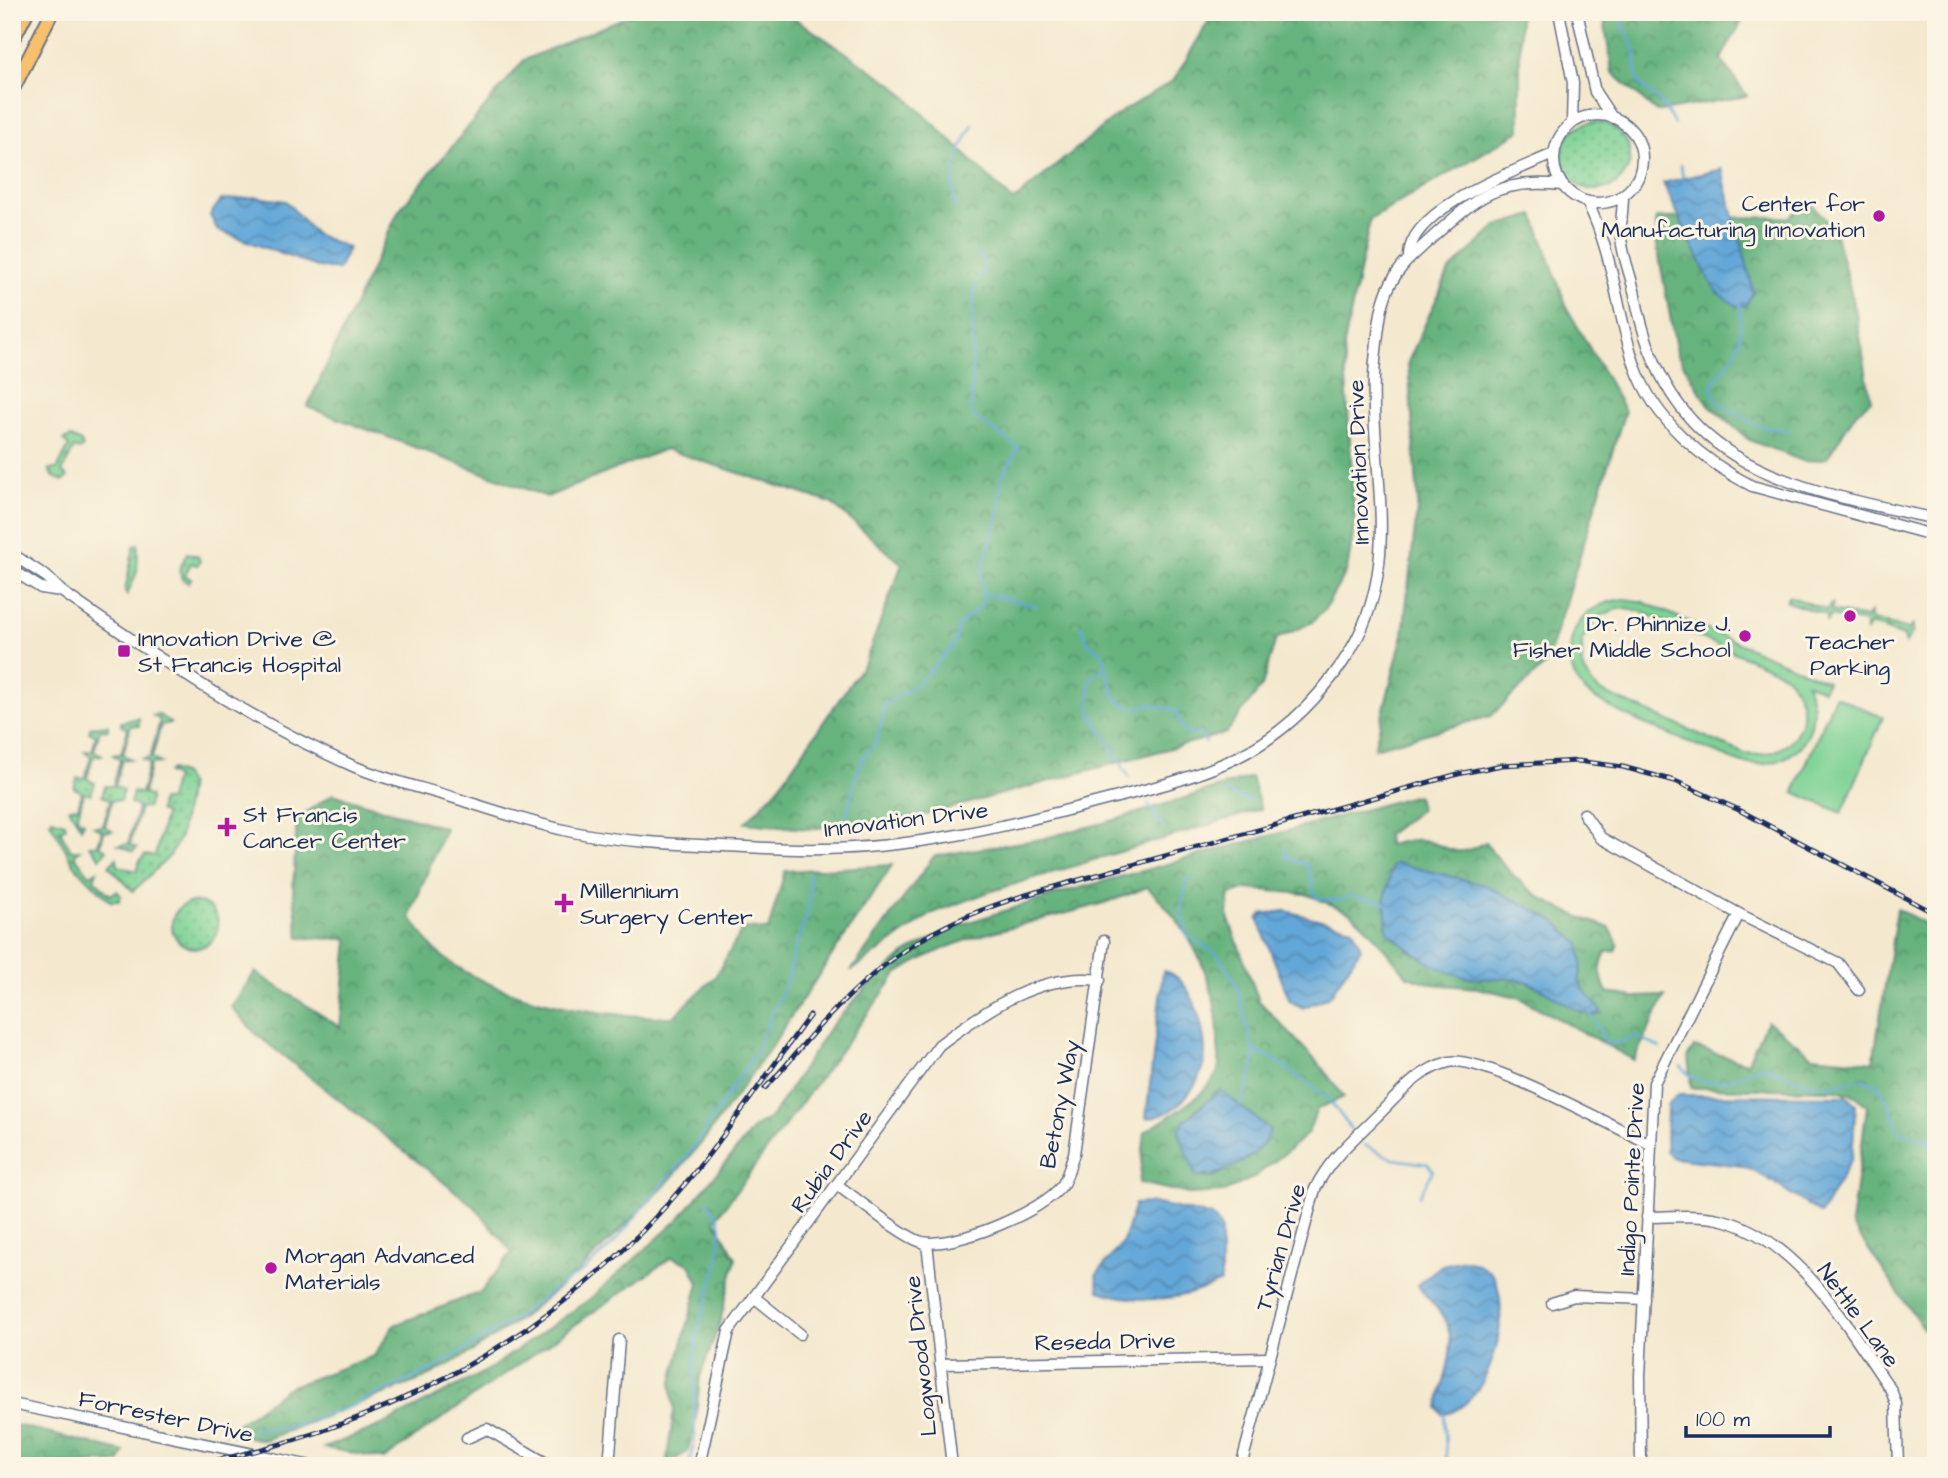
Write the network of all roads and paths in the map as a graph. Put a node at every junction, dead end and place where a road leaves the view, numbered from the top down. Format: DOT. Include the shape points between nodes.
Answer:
graph roads {
  1 [pos="27,12"];
  2 [pos="52,12"];
  3 [pos="1559,12"];
  4 [pos="1577,12"];
  5 [pos="12,41"];
  6 [pos="12,91"];
  7 [pos="1611,117"];
  8 [pos="1572,123"];
  9 [pos="1553,154"];
  10 [pos="1562,185"];
  11 [pos="1627,192"];
  12 [pos="1587,202"];
  13 [pos="1409,255"];
  14 [pos="1936,519"];
  15 [pos="1936,536"];
  16 [pos="12,554"];
  17 [pos="12,570"];
  18 [pos="61,592"];
  19 [pos="1584,814"];
  20 [pos="1739,914"];
  21 [pos="1104,941"];
  22 [pos="1100,980"];
  23 [pos="1859,990"];
  24 [pos="1650,1144"];
  25 [pos="837,1185"];
  26 [pos="1647,1217"];
  27 [pos="927,1243"];
  28 [pos="754,1297"];
  29 [pos="1644,1298"];
  30 [pos="1552,1303"];
  31 [pos="800,1334"];
  32 [pos="619,1340"];
  33 [pos="1270,1358"];
  34 [pos="940,1364"];
  35 [pos="12,1404"];
  36 [pos="467,1438"];
  37 [pos="311,1466"];
  38 [pos="551,1466"];
  39 [pos="608,1466"];
  40 [pos="699,1466"];
  41 [pos="952,1466"];
  42 [pos="1241,1466"];
  43 [pos="1642,1466"];
  44 [pos="1898,1466"];
  1 -- 5 [label="main road"];
  2 -- 6 [label="main road"];
  3 -- 8 [label="street" via="1573,83"];
  4 -- 7 [label="street" via="1595,92"];
  7 -- 8 [label="street" via="1584,117"];
  7 -- 11 [label="street" via="1629,127 1640,146 1641,169"];
  8 -- 9 [label="street" via="1562,132"];
  9 -- 10 [label="street"];
  9 -- 13 [label="street, Innovation Drive" via="1460,197 1424,228 1410,244"];
  10 -- 12 [label="street"];
  10 -- 13 [label="street, Innovation Drive" via="1507,186 1462,210"];
  11 -- 12 [label="street" via="1599,203"];
  11 -- 14 [label="street" via="1621,237 1643,336 1659,377 1685,415 1712,441 1761,470 1843,498"];
  12 -- 15 [label="street" via="1608,251 1636,367 1662,412 1686,441 1725,472 1752,486"];
  13 -- 18 [label="street, Innovation Drive" via="1387,290 1381,310 1372,383 1383,544 1370,613 1345,659 1312,703 1241,758 998,828 825,849 652,844 573,832 358,768 219,696"];
  16 -- 18 [label="street, Innovation Drive"];
  17 -- 18 [label="street, Innovation Drive" via="41,588"];
  19 -- 20 [label="street" via="1601,838"];
  20 -- 23 [label="street" via="1838,963"];
  20 -- 24 [label="street, Indigo Pointe Drive" via="1657,1073"];
  21 -- 22 [label="street, Betony Way"];
  22 -- 25 [label="street, Rubia Drive" via="1077,977 1022,993 986,1010 939,1045"];
  22 -- 27 [label="street, Betony Way" via="1074,1154 1063,1184 1043,1203 970,1236"];
  24 -- 26 [label="street, Indigo Pointe Drive"];
  24 -- 33 [label="street, Tyrian Drive" via="1484,1066 1451,1061 1417,1076 1322,1173 1308,1206"];
  25 -- 27 [label="street"];
  25 -- 28 [label="street, Rubia Drive"];
  26 -- 29 [label="street, Indigo Pointe Drive"];
  26 -- 44 [label="street, Nettle Lane" via="1715,1218 1734,1223 1796,1263 1814,1281 1891,1390 1896,1404"];
  27 -- 34 [label="street, Logwood Drive"];
  28 -- 31 [label="street"];
  28 -- 40 [label="street, Rubia Drive" via="729,1331"];
  29 -- 30 [label="street" via="1574,1296"];
  29 -- 43 [label="street, Indigo Pointe Drive"];
  32 -- 39 [label="street"];
  33 -- 34 [label="street, Reseda Drive"];
  33 -- 42 [label="street, Tyrian Drive"];
  34 -- 41 [label="street, Logwood Drive"];
  35 -- 37 [label="street, Forrester Drive"];
  36 -- 38 [label="street" via="487,1429"];
}
